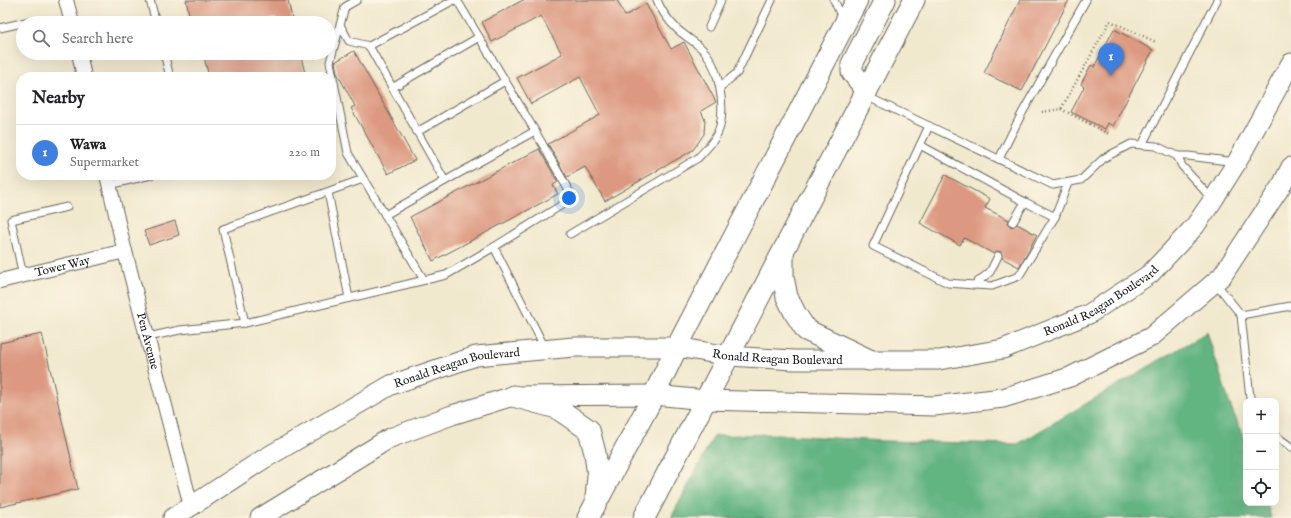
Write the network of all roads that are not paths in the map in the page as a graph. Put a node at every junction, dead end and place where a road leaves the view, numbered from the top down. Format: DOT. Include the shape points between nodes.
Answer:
graph roads {
  1 [pos="66,0"];
  2 [pos="150,0"];
  3 [pos="357,0"];
  4 [pos="454,0"];
  5 [pos="457,0"];
  6 [pos="657,0"];
  7 [pos="721,0"];
  8 [pos="772,0"];
  9 [pos="834,0"];
  10 [pos="857,0"];
  11 [pos="885,0"];
  12 [pos="914,0"];
  13 [pos="1086,0"];
  14 [pos="1217,0"];
  15 [pos="70,16"];
  16 [pos="154,16"];
  17 [pos="16,24"];
  18 [pos="845,24"];
  19 [pos="340,25"];
  20 [pos="709,27"];
  21 [pos="0,28"];
  22 [pos="479,37"];
  23 [pos="336,40"];
  24 [pos="369,46"];
  25 [pos="80,60"];
  26 [pos="166,60"];
  27 [pos="331,60"];
  28 [pos="1291,63"];
  29 [pos="83,72"];
  30 [pos="169,72"];
  31 [pos="332,72"];
  32 [pos="506,81"];
  33 [pos="720,87"];
  34 [pos="392,88"];
  35 [pos="336,92"];
  36 [pos="866,93"];
  37 [pos="928,126"];
  38 [pos="535,131"];
  39 [pos="417,132"];
  40 [pos="920,145"];
  41 [pos="1142,145"];
  42 [pos="1176,156"];
  43 [pos="999,159"];
  44 [pos="1237,162"];
  45 [pos="1291,167"];
  46 [pos="363,179"];
  47 [pos="108,180"];
  48 [pos="444,180"];
  49 [pos="1068,183"];
  50 [pos="328,192"];
  51 [pos="1213,200"];
  52 [pos="1025,202"];
  53 [pos="67,207"];
  54 [pos="385,215"];
  55 [pos="1055,216"];
  56 [pos="1013,222"];
  57 [pos="570,234"];
  58 [pos="494,247"];
  59 [pos="125,251"];
  60 [pos="783,252"];
  61 [pos="998,256"];
  62 [pos="23,276"];
  63 [pos="424,280"];
  64 [pos="0,281"];
  65 [pos="1214,282"];
  66 [pos="974,286"];
  67 [pos="349,298"];
  68 [pos="1291,306"];
  69 [pos="1241,315"];
  70 [pos="245,323"];
  71 [pos="148,337"];
  72 [pos="677,347"];
  73 [pos="545,349"];
  74 [pos="729,356"];
  75 [pos="869,360"];
  76 [pos="654,395"];
  77 [pos="513,396"];
  78 [pos="1250,398"];
  79 [pos="706,400"];
  80 [pos="1279,438"];
  81 [pos="1291,447"];
  82 [pos="592,511"];
  83 [pos="193,512"];
  84 [pos="173,518"];
  85 [pos="260,518"];
  86 [pos="644,518"];
  1 -- 15 [label="street"];
  2 -- 16 [label="lane"];
  3 -- 19 [label="lane" via="345,6"];
  4 -- 24 [label="lane"];
  5 -- 22 [label="lane"];
  6 -- 33 [label="lane" via="676,28 705,51 714,65"];
  7 -- 20 [label="lane"];
  8 -- 33 [label="lane" via="737,73"];
  9 -- 18 [label="lane"];
  10 -- 18 [label="main road"];
  11 -- 36 [label="main road" via="852,64 852,72"];
  12 -- 36 [label="main road"];
  13 -- 43 [label="lane"];
  14 -- 41 [label="lane"];
  17 -- 21 [label="lane"];
  18 -- 72 [label="main road"];
  19 -- 23 [label="lane"];
  19 -- 24 [label="lane" via="349,41"];
  22 -- 32 [label="lane"];
  22 -- 34 [label="lane"];
  24 -- 34 [label="lane"];
  25 -- 29 [label="street"];
  26 -- 30 [label="lane"];
  27 -- 31 [label="lane"];
  28 -- 44 [label="main road, Ronald Reagan Boulevard"];
  32 -- 38 [label="lane"];
  32 -- 39 [label="lane"];
  33 -- 57 [label="lane" via="720,126 714,141 698,158"];
  34 -- 39 [label="lane"];
  35 -- 46 [label="lane" via="348,153"];
  36 -- 37 [label="lane"];
  36 -- 60 [label="main road"];
  37 -- 40 [label="lane"];
  37 -- 43 [label="lane"];
  38 -- 48 [label="lane"];
  38 -- 58 [label="lane" via="574,198"];
  39 -- 48 [label="lane"];
  40 -- 52 [label="lane"];
  40 -- 66 [label="lane" via="873,246 948,283"];
  41 -- 42 [label="lane" via="1156,146"];
  41 -- 49 [label="lane" via="1131,144 1104,158 1081,180"];
  42 -- 44 [label="lane"];
  42 -- 51 [label="lane"];
  43 -- 49 [label="lane" via="1053,186"];
  44 -- 51 [label="main road, Ronald Reagan Boulevard"];
  45 -- 65 [label="main road" via="1222,276"];
  46 -- 50 [label="lane"];
  46 -- 54 [label="lane"];
  47 -- 59 [label="street, Pen Avenue"];
  48 -- 54 [label="lane"];
  49 -- 55 [label="lane"];
  50 -- 67 [label="lane"];
  50 -- 70 [label="lane" via="223,229"];
  51 -- 75 [label="main road, Ronald Reagan Boulevard" via="1196,226 1150,274 1089,314 1003,349 939,360"];
  52 -- 55 [label="lane"];
  52 -- 56 [label="lane"];
  53 -- 62 [label="lane" via="11,220"];
  54 -- 63 [label="lane"];
  55 -- 66 [label="lane" via="1019,276 992,286"];
  58 -- 63 [label="lane" via="446,275"];
  58 -- 73 [label="lane"];
  59 -- 62 [label="street, Tower Way"];
  59 -- 71 [label="street, Pen Avenue"];
  60 -- 74 [label="main road"];
  60 -- 75 [label="main road" via="783,277 787,297 806,330"];
  61 -- 66 [label="lane" via="990,272"];
  62 -- 64 [label="street, Tower Way"];
  63 -- 67 [label="lane"];
  65 -- 69 [label="lane"];
  65 -- 79 [label="main road" via="1151,337 1070,378 1004,398 934,406"];
  67 -- 70 [label="lane"];
  68 -- 69 [label="lane"];
  69 -- 78 [label="lane"];
  70 -- 71 [label="lane" via="180,330"];
  71 -- 83 [label="street, Pen Avenue"];
  72 -- 73 [label="main road, Ronald Reagan Boulevard"];
  72 -- 74 [label="main road, Ronald Reagan Boulevard"];
  72 -- 76 [label="main road"];
  73 -- 83 [label="main road, Ronald Reagan Boulevard" via="476,356 391,385 262,460"];
  74 -- 75 [label="main road, Ronald Reagan Boulevard" via="794,360"];
  74 -- 79 [label="main road"];
  76 -- 77 [label="main road"];
  76 -- 79 [label="main road"];
  76 -- 82 [label="main road"];
  77 -- 82 [label="main road" via="557,408 589,430 598,476"];
  77 -- 85 [label="main road" via="390,438"];
  79 -- 86 [label="main road"];
  80 -- 81 [label="lane"];
  83 -- 84 [label="main road, Ronald Reagan Boulevard"];
}
